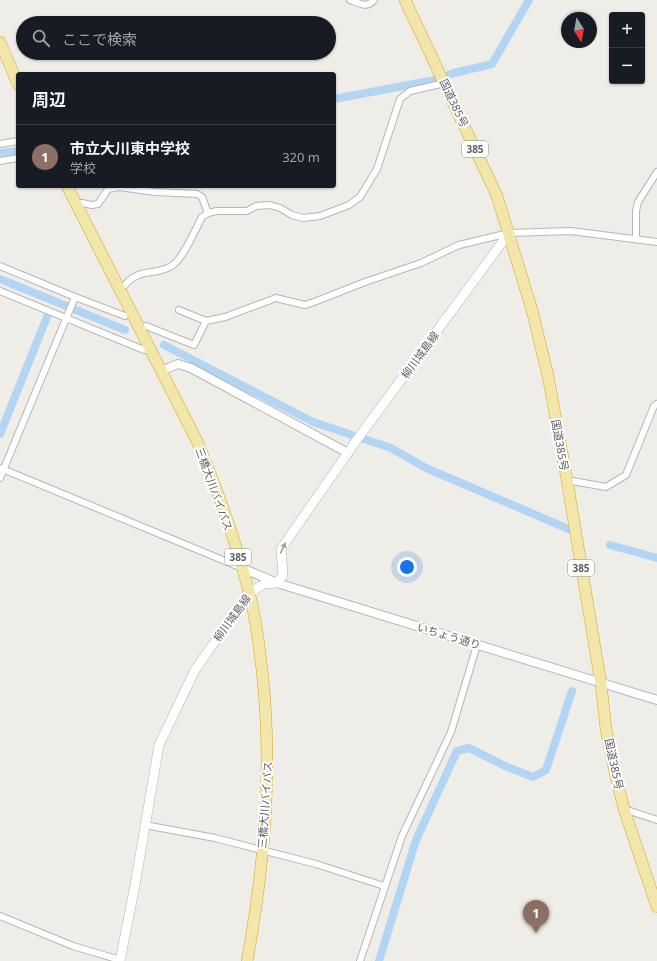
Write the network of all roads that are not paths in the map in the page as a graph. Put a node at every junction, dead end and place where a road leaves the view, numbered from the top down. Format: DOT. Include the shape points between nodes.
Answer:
graph roads {
  1 [pos="350,0"];
  2 [pos="374,0"];
  3 [pos="405,0"];
  4 [pos="0,42"];
  5 [pos="16,79"];
  6 [pos="445,84"];
  7 [pos="16,141"];
  8 [pos="0,144"];
  9 [pos="16,158"];
  10 [pos="0,161"];
  11 [pos="657,172"];
  12 [pos="68,188"];
  13 [pos="114,188"];
  14 [pos="126,188"];
  15 [pos="82,203"];
  16 [pos="208,213"];
  17 [pos="508,231"];
  18 [pos="636,238"];
  19 [pos="657,242"];
  20 [pos="0,266"];
  21 [pos="125,285"];
  22 [pos="0,291"];
  23 [pos="75,297"];
  24 [pos="179,310"];
  25 [pos="125,316"];
  26 [pos="64,319"];
  27 [pos="206,321"];
  28 [pos="146,326"];
  29 [pos="144,350"];
  30 [pos="161,371"];
  31 [pos="657,404"];
  32 [pos="348,453"];
  33 [pos="2,469"];
  34 [pos="0,478"];
  35 [pos="567,480"];
  36 [pos="242,568"];
  37 [pos="277,584"];
  38 [pos="249,593"];
  39 [pos="478,644"];
  40 [pos="601,684"];
  41 [pos="657,700"];
  42 [pos="624,809"];
  43 [pos="657,820"];
  44 [pos="145,825"];
  45 [pos="262,850"];
  46 [pos="384,886"];
  47 [pos="657,907"];
  48 [pos="0,916"];
  49 [pos="120,961"];
  50 [pos="246,961"];
  51 [pos="360,961"];
  1 -- 2 [label="street" via="365,5 371,4"];
  3 -- 6 [label="highway, 国道385号 / 385"];
  4 -- 5 [label="highway"];
  6 -- 16 [label="street" via="410,91 400,99 376,169 360,197 349,205 320,216 303,218 270,205 256,206 247,211"];
  6 -- 17 [label="highway, 国道385号 / 385" via="497,196"];
  7 -- 8 [label="street"];
  9 -- 10 [label="street"];
  11 -- 18 [label="street" via="638,202"];
  12 -- 30 [label="highway, 三橋大川バイパス / 385"];
  13 -- 15 [label="street" via="108,189 98,204"];
  14 -- 16 [label="street" via="197,194 202,197"];
  16 -- 21 [label="street" via="202,217 179,259 173,265 141,273 132,277"];
  17 -- 18 [label="street" via="572,230"];
  17 -- 27 [label="street" via="459,244 421,263 305,305 276,298 225,317"];
  17 -- 32 [label="main road, 柳川城島線"];
  17 -- 35 [label="highway, 国道385号 / 385" via="532,310 546,368"];
  18 -- 19 [label="street"];
  20 -- 23 [label="street"];
  22 -- 26 [label="street"];
  23 -- 25 [label="street"];
  23 -- 26 [label="street"];
  24 -- 27 [label="street"];
  26 -- 29 [label="street"];
  26 -- 33 [label="street"];
  27 -- 28 [label="street" via="194,345"];
  30 -- 32 [label="street" via="178,364 191,368"];
  30 -- 36 [label="highway, 三橋大川バイパス / 385" via="213,478"];
  31 -- 35 [label="street" via="626,475 606,487"];
  37 -- 32 [label="main road, 柳川城島線, one-way" via="284,570 281,549"];
  33 -- 34 [label="street"];
  33 -- 36 [label="street"];
  35 -- 40 [label="highway, 国道385号 / 385"];
  36 -- 37 [label="street, いちょう通り"];
  36 -- 38 [label="highway, 三橋大川バイパス / 385"];
  37 -- 38 [label="main road, 柳川城島線" via="264,584"];
  37 -- 39 [label="street, いちょう通り"];
  38 -- 44 [label="main road, 柳川城島線" via="195,670 162,738"];
  38 -- 45 [label="highway, 三橋大川バイパス / 385" via="259,644 268,750 267,803"];
  39 -- 40 [label="street, いちょう通り"];
  39 -- 46 [label="street" via="451,732 402,836"];
  40 -- 41 [label="street, いちょう通り"];
  40 -- 42 [label="highway, 国道385号 / 385" via="606,729"];
  42 -- 43 [label="street"];
  42 -- 47 [label="highway, 国道385号 / 385"];
  44 -- 45 [label="street"];
  44 -- 49 [label="main road, 柳川城島線"];
  45 -- 46 [label="street"];
  45 -- 50 [label="highway, 三橋大川バイパス / 385" via="258,892"];
  46 -- 51 [label="street"];
  48 -- 49 [label="street" via="73,946"];
}
